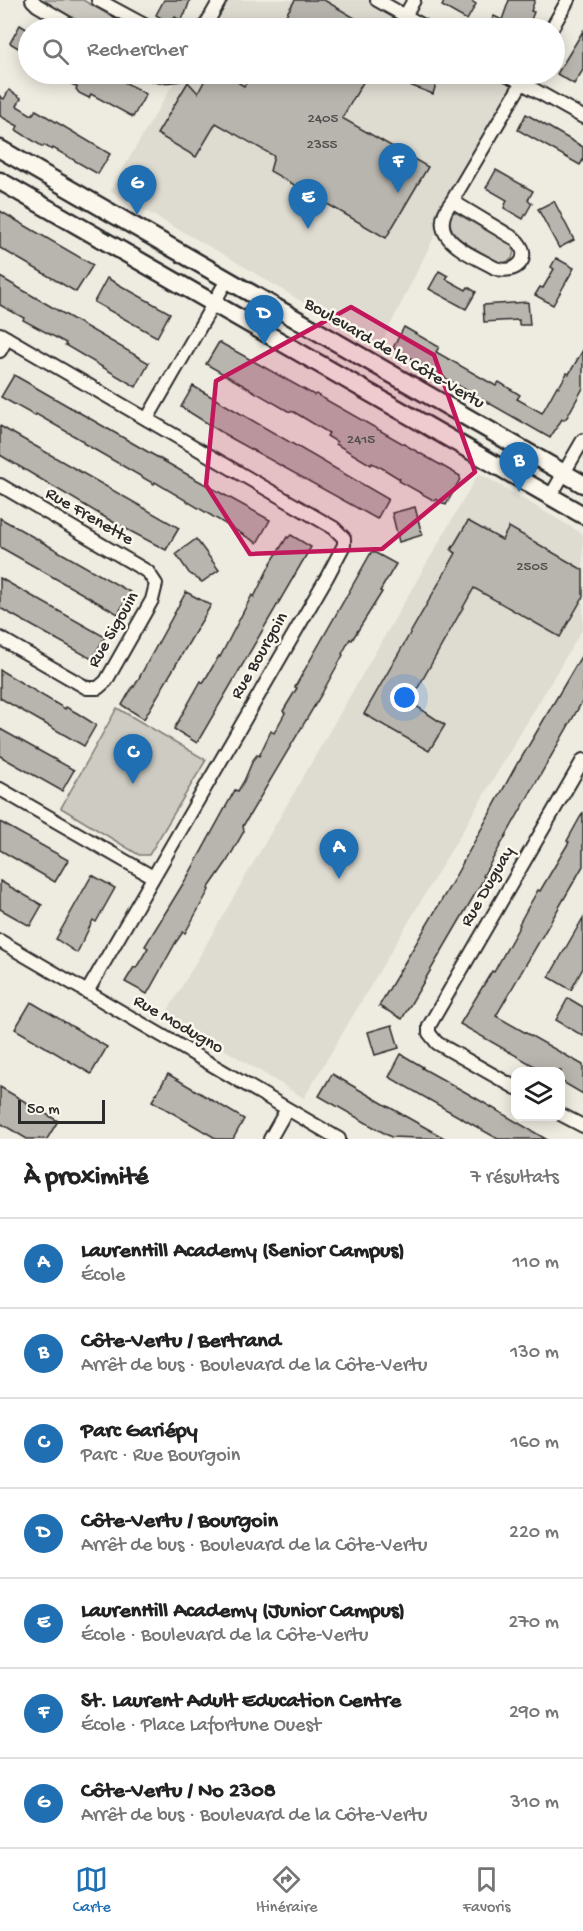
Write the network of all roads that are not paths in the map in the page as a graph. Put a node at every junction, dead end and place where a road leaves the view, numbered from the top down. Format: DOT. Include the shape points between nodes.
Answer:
graph roads {
  1 [pos="32,0"];
  2 [pos="98,0"];
  3 [pos="220,0"];
  4 [pos="377,0"];
  5 [pos="414,0"];
  6 [pos="568,0"];
  7 [pos="405,16"];
  8 [pos="59,18"];
  9 [pos="131,18"];
  10 [pos="210,18"];
  11 [pos="409,18"];
  12 [pos="558,18"];
  13 [pos="521,84"];
  14 [pos="534,84"];
  15 [pos="583,117"];
  16 [pos="0,149"];
  17 [pos="0,182"];
  18 [pos="452,201"];
  19 [pos="227,280"];
  20 [pos="214,304"];
  21 [pos="4,336"];
  22 [pos="0,351"];
  23 [pos="147,419"];
  24 [pos="583,440"];
  25 [pos="564,474"];
  26 [pos="583,484"];
  27 [pos="0,485"];
  28 [pos="550,497"];
  29 [pos="583,515"];
  30 [pos="156,584"];
  31 [pos="0,638"];
  32 [pos="583,760"];
  33 [pos="0,789"];
  34 [pos="153,877"];
  35 [pos="0,941"];
  36 [pos="87,992"];
  37 [pos="511,1085"];
  38 [pos="287,1109"];
  39 [pos="565,1116"];
  40 [pos="583,1126"];
  41 [pos="270,1139"];
  42 [pos="339,1139"];
  1 -- 8 [label="street"];
  2 -- 9 [label="street"];
  3 -- 10 [label="street"];
  4 -- 7 [label="street"];
  5 -- 7 [label="street"];
  6 -- 12 [label="street"];
  7 -- 11 [label="street"];
  13 -- 18 [label="street"];
  14 -- 15 [label="street"];
  16 -- 19 [label="main road, Boulevard de la Côte-Vertu"];
  17 -- 20 [label="main road"];
  18 -- 18 [label="street" via="442,222 450,242 503,271 519,265 524,252 521,244"];
  19 -- 20 [label="street"];
  19 -- 25 [label="main road, Boulevard de la Côte-Vertu"];
  20 -- 23 [label="street"];
  20 -- 28 [label="main road"];
  21 -- 22 [label="street"];
  21 -- 23 [label="street, Rue Bourgoin"];
  23 -- 34 [label="street, Rue Bourgoin" via="334,528 344,538 344,545"];
  24 -- 25 [label="street"];
  25 -- 26 [label="main road, Boulevard de la Côte-Vertu"];
  25 -- 28 [label="street"];
  27 -- 30 [label="street, Rue Frenette" via="148,572"];
  28 -- 29 [label="main road"];
  30 -- 31 [label="street, Rue Sigouin" via="152,600 106,681 98,688 87,688"];
  32 -- 37 [label="street, Rue Duguay" via="432,1019 432,1039"];
  33 -- 34 [label="street"];
  34 -- 36 [label="street, Rue Bourgoin"];
  35 -- 36 [label="street, Rue Modugno"];
  36 -- 38 [label="street, Rue Modugno"];
  38 -- 41 [label="street"];
  38 -- 42 [label="street, Rue Modugno"];
  39 -- 40 [label="street"];
}
